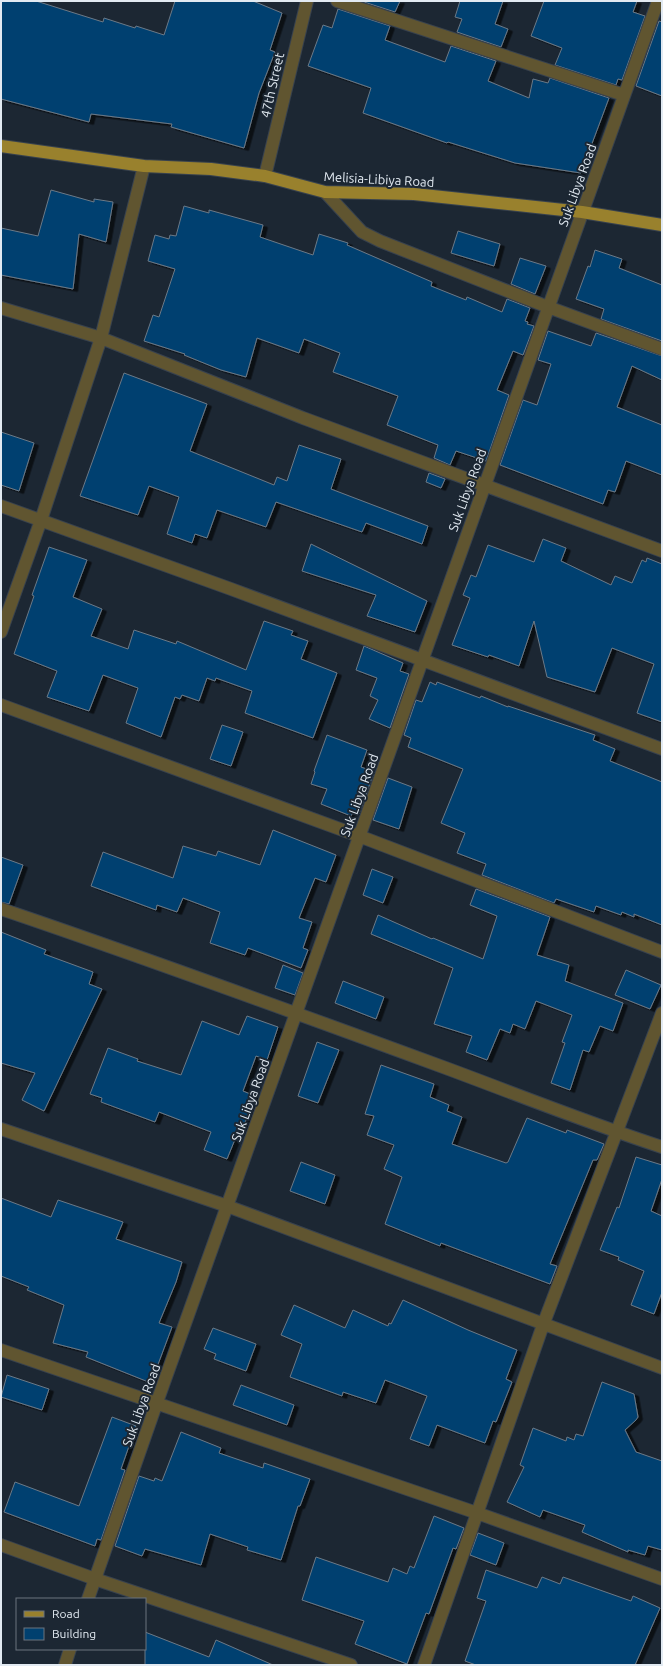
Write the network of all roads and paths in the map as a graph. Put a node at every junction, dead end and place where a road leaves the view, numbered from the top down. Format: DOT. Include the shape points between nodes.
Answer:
graph roads {
  1 [pos="307,1"];
  2 [pos="337,1"];
  3 [pos="658,1"];
  4 [pos="624,95"];
  5 [pos="1,146"];
  6 [pos="144,166"];
  7 [pos="265,176"];
  8 [pos="325,192"];
  9 [pos="582,212"];
  10 [pos="662,225"];
  11 [pos="548,307"];
  12 [pos="1,308"];
  13 [pos="101,338"];
  14 [pos="662,349"];
  15 [pos="484,486"];
  16 [pos="1,506"];
  17 [pos="41,520"];
  18 [pos="662,551"];
  19 [pos="1,632"];
  20 [pos="422,660"];
  21 [pos="1,705"];
  22 [pos="662,749"];
  23 [pos="359,836"];
  24 [pos="1,909"];
  25 [pos="662,952"];
  26 [pos="662,1013"];
  27 [pos="296,1014"];
  28 [pos="1,1129"];
  29 [pos="616,1132"];
  30 [pos="662,1147"];
  31 [pos="227,1206"];
  32 [pos="544,1325"];
  33 [pos="1,1350"];
  34 [pos="662,1368"];
  35 [pos="157,1402"];
  36 [pos="477,1512"];
  37 [pos="1,1545"];
  38 [pos="95,1579"];
  39 [pos="662,1579"];
  40 [pos="88,1598"];
  41 [pos="70,1650"];
  42 [pos="65,1665"];
  43 [pos="351,1665"];
  44 [pos="424,1665"];
  1 -- 7 [label="street, 47th Street"];
  2 -- 4 [label="street"];
  3 -- 4 [label="street, Suk Libya Road"];
  4 -- 9 [label="street, Suk Libya Road"];
  5 -- 6 [label="main road, Melisia-Libiya Road"];
  6 -- 7 [label="main road, Melisia-Libiya Road" via="211,169"];
  6 -- 13 [label="street"];
  7 -- 8 [label="main road, Melisia-Libiya Road"];
  8 -- 9 [label="main road, Melisia-Libiya Road" via="414,194"];
  8 -- 11 [label="street" via="362,232"];
  9 -- 10 [label="main road, Melisia-Libiya Road"];
  9 -- 11 [label="street, Suk Libya Road"];
  11 -- 14 [label="street"];
  11 -- 15 [label="street, Suk Libya Road"];
  12 -- 13 [label="street"];
  13 -- 15 [label="street"];
  13 -- 17 [label="street"];
  15 -- 18 [label="street"];
  15 -- 20 [label="street, Suk Libya Road"];
  16 -- 17 [label="street"];
  17 -- 19 [label="street"];
  17 -- 20 [label="street"];
  20 -- 22 [label="street"];
  20 -- 23 [label="street, Suk Libya Road"];
  21 -- 23 [label="street"];
  23 -- 25 [label="street"];
  23 -- 27 [label="street, Suk Libya Road"];
  24 -- 27 [label="street"];
  26 -- 29 [label="street"];
  27 -- 29 [label="street"];
  27 -- 31 [label="street, Suk Libya Road"];
  28 -- 31 [label="street"];
  29 -- 30 [label="street"];
  29 -- 32 [label="street"];
  31 -- 32 [label="street"];
  31 -- 35 [label="street, Suk Libya Road"];
  32 -- 34 [label="street"];
  32 -- 36 [label="street"];
  33 -- 35 [label="street"];
  35 -- 36 [label="street"];
  35 -- 38 [label="street, Suk Libya Road"];
  36 -- 39 [label="street"];
  36 -- 44 [label="street"];
  37 -- 38 [label="street"];
  38 -- 40 [label="street, Suk Libya Road"];
  38 -- 43 [label="street"];
  41 -- 42 [label="street"];
}
